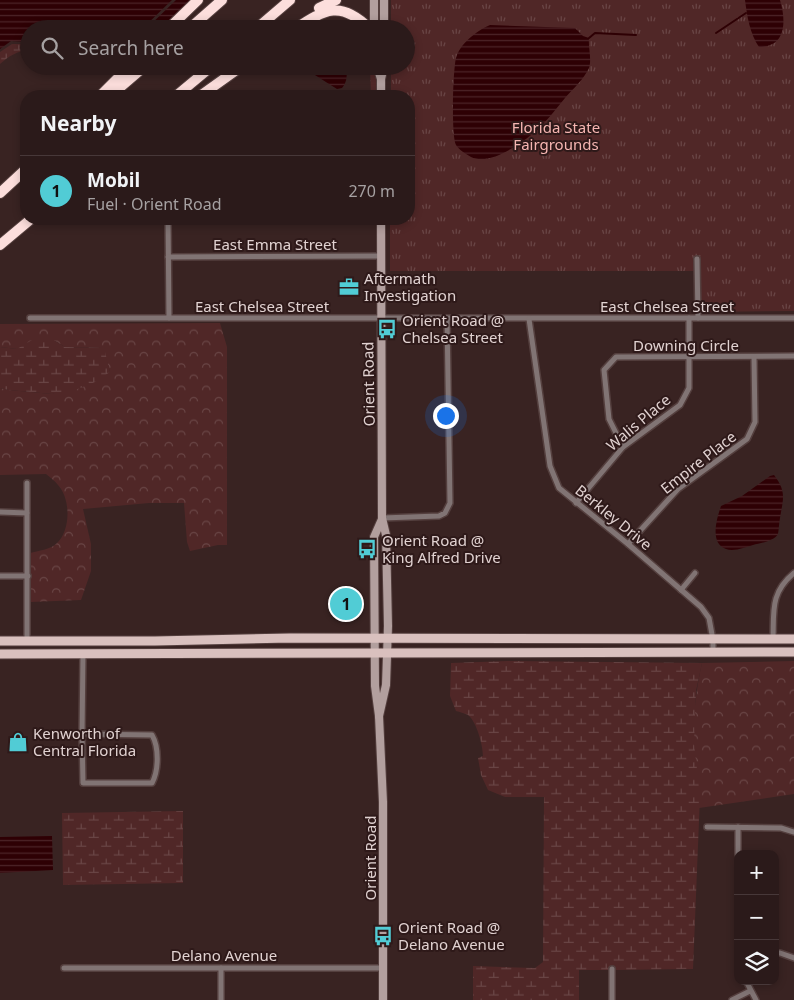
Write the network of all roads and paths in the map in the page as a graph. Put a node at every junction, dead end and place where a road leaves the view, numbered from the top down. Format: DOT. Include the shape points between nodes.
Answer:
graph roads {
  1 [pos="198,0"];
  2 [pos="222,0"];
  3 [pos="290,0"];
  4 [pos="336,0"];
  5 [pos="374,0"];
  6 [pos="384,0"];
  7 [pos="177,20"];
  8 [pos="199,20"];
  9 [pos="267,20"];
  10 [pos="304,20"];
  11 [pos="309,20"];
  12 [pos="360,20"];
  13 [pos="374,20"];
  14 [pos="384,20"];
  15 [pos="121,75"];
  16 [pos="134,75"];
  17 [pos="201,75"];
  18 [pos="229,75"];
  19 [pos="380,75"];
  20 [pos="382,75"];
  21 [pos="381,79"];
  22 [pos="106,90"];
  23 [pos="117,90"];
  24 [pos="183,90"];
  25 [pos="208,90"];
  26 [pos="381,90"];
  27 [pos="20,175"];
  28 [pos="0,193"];
  29 [pos="24,225"];
  30 [pos="168,225"];
  31 [pos="381,225"];
  32 [pos="0,245"];
  33 [pos="381,256"];
  34 [pos="168,257"];
  35 [pos="697,259"];
  36 [pos="30,318"];
  37 [pos="169,318"];
  38 [pos="381,318"];
  39 [pos="447,318"];
  40 [pos="689,318"];
  41 [pos="698,318"];
  42 [pos="794,318"];
  43 [pos="530,319"];
  44 [pos="794,356"];
  45 [pos="689,357"];
  46 [pos="754,357"];
  47 [pos="623,447"];
  48 [pos="26,483"];
  49 [pos="576,503"];
  50 [pos="0,512"];
  51 [pos="27,513"];
  52 [pos="382,518"];
  53 [pos="628,544"];
  54 [pos="695,573"];
  55 [pos="794,573"];
  56 [pos="0,576"];
  57 [pos="28,576"];
  58 [pos="788,578"];
  59 [pos="794,582"];
  60 [pos="681,590"];
  61 [pos="374,638"];
  62 [pos="388,638"];
  63 [pos="713,640"];
  64 [pos="773,640"];
  65 [pos="794,640"];
  66 [pos="0,641"];
  67 [pos="30,641"];
  68 [pos="60,641"];
  69 [pos="374,652"];
  70 [pos="387,652"];
  71 [pos="794,652"];
  72 [pos="713,653"];
  73 [pos="0,654"];
  74 [pos="44,654"];
  75 [pos="83,654"];
  76 [pos="379,716"];
  77 [pos="82,734"];
  78 [pos="707,827"];
  79 [pos="738,827"];
  80 [pos="794,832"];
  81 [pos="738,850"];
  82 [pos="779,953"];
  83 [pos="794,958"];
  84 [pos="64,968"];
  85 [pos="222,968"];
  86 [pos="384,968"];
  87 [pos="612,969"];
  88 [pos="748,985"];
  89 [pos="750,991"];
  90 [pos="221,1000"];
  91 [pos="384,1000"];
  92 [pos="612,1000"];
  93 [pos="732,1000"];
  94 [pos="756,1000"];
  1 -- 7 [label="highway"];
  2 -- 8 [label="highway"];
  3 -- 9 [label="highway"];
  4 -- 10 [label="highway" via="319,7"];
  5 -- 13 [label="street"];
  6 -- 14 [label="street"];
  11 -- 12 [label="highway" via="325,10 340,9"];
  15 -- 22 [label="highway"];
  16 -- 23 [label="highway"];
  17 -- 24 [label="highway"];
  18 -- 25 [label="highway"];
  19 -- 21 [label="street"];
  20 -- 21 [label="street"];
  21 -- 26 [label="street"];
  27 -- 28 [label="highway"];
  29 -- 32 [label="highway"];
  30 -- 34 [label="street"];
  31 -- 33 [label="street, Orient Road"];
  33 -- 34 [label="street, East Emma Street"];
  33 -- 38 [label="street, Orient Road"];
  34 -- 37 [label="street"];
  35 -- 41 [label="street"];
  36 -- 37 [label="street, East Chelsea Street"];
  37 -- 38 [label="street, East Chelsea Street"];
  38 -- 39 [label="street, East Chelsea Street"];
  38 -- 52 [label="street, Orient Road"];
  39 -- 43 [label="street, East Chelsea Street"];
  39 -- 52 [label="street" via="450,503 445,513 439,516"];
  40 -- 41 [label="street, East Chelsea Street"];
  40 -- 43 [label="street, East Chelsea Street"];
  40 -- 45 [label="street, Walis Place"];
  41 -- 42 [label="street, East Chelsea Street"];
  43 -- 49 [label="street, Berkley Drive" via="550,466 559,488"];
  44 -- 46 [label="street, Downing Circle"];
  45 -- 46 [label="street, Downing Circle"];
  45 -- 47 [label="street, Walis Place" via="689,388 680,405"];
  45 -- 47 [label="street, Downing Circle" via="616,357 604,370 610,419"];
  46 -- 53 [label="street, Empire Place" via="755,422 747,440 678,489"];
  47 -- 49 [label="street, Walis Place"];
  48 -- 51 [label="street"];
  49 -- 53 [label="street, Berkley Drive"];
  50 -- 51 [label="street"];
  51 -- 57 [label="street"];
  52 -- 61 [label="street, Orient Road" via="374,538"];
  52 -- 62 [label="street, Orient Road" via="386,535"];
  53 -- 60 [label="street, Berkley Drive"];
  54 -- 60 [label="street"];
  55 -- 58 [label="street"];
  56 -- 57 [label="street"];
  57 -- 67 [label="street"];
  58 -- 59 [label="street"];
  58 -- 64 [label="street" via="774,601"];
  60 -- 63 [label="street, Berkley Drive" via="709,618"];
  61 -- 62 [label="main road"];
  61 -- 68 [label="main road"];
  61 -- 69 [label="street, Orient Road"];
  62 -- 63 [label="main road"];
  62 -- 70 [label="street, Orient Road"];
  63 -- 64 [label="main road"];
  63 -- 72 [label="street, Berkley Drive"];
  64 -- 65 [label="main road"];
  66 -- 67 [label="main road"];
  67 -- 68 [label="main road"];
  67 -- 74 [label="main road"];
  68 -- 74 [label="main road"];
  69 -- 70 [label="main road"];
  69 -- 75 [label="main road"];
  69 -- 76 [label="street, Orient Road"];
  70 -- 72 [label="main road"];
  70 -- 76 [label="street, Orient Road" via="386,685"];
  71 -- 72 [label="main road"];
  73 -- 74 [label="main road"];
  74 -- 75 [label="main road"];
  75 -- 77 [label="street"];
  76 -- 86 [label="street, Orient Road"];
  77 -- 77 [label="street" via="83,783 152,782 156,776 156,742 152,735"];
  78 -- 79 [label="street"];
  79 -- 80 [label="street" via="781,828"];
  79 -- 81 [label="street"];
  82 -- 83 [label="street"];
  84 -- 85 [label="street, Delano Avenue"];
  85 -- 86 [label="street, Delano Avenue"];
  85 -- 90 [label="street"];
  86 -- 91 [label="street, Orient Road"];
  87 -- 92 [label="street"];
  88 -- 89 [label="street"];
  89 -- 93 [label="street"];
  89 -- 94 [label="street"];
}
